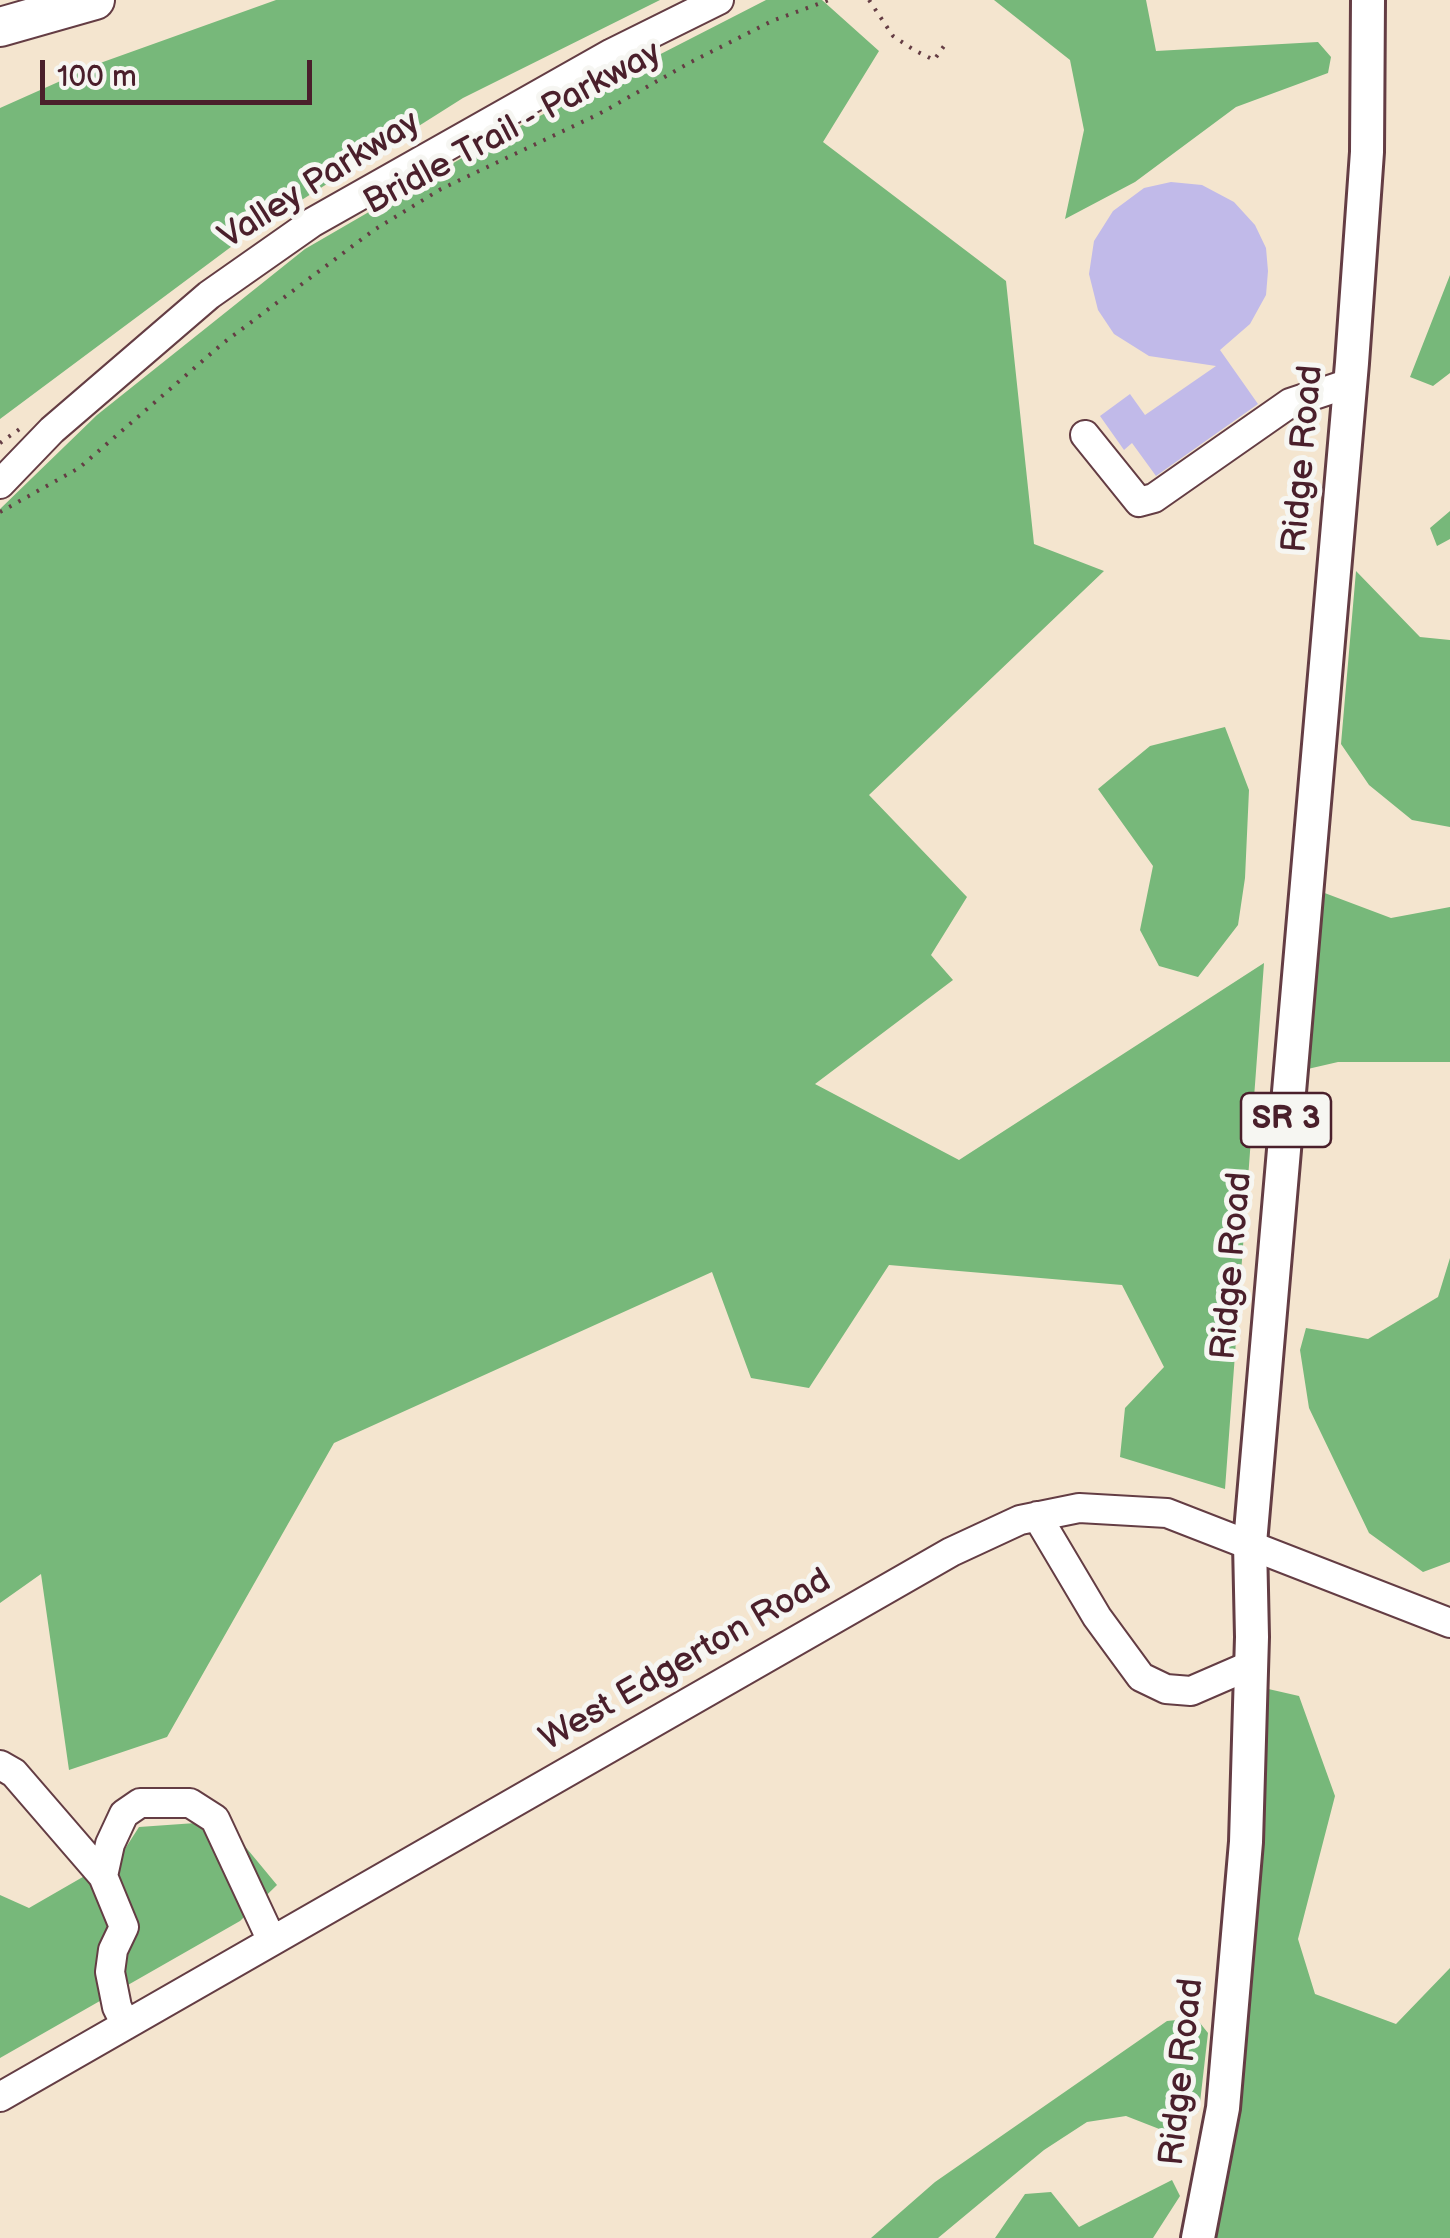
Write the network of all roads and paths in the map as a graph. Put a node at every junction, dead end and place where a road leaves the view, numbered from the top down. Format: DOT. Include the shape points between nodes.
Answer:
graph roads {
  1 [pos="95,0"];
  2 [pos="719,0"];
  3 [pos="829,0"];
  4 [pos="869,0"];
  5 [pos="1368,0"];
  6 [pos="0,27"];
  7 [pos="944,46"];
  8 [pos="1350,383"];
  9 [pos="1085,434"];
  10 [pos="0,484"];
  11 [pos="0,512"];
  12 [pos="1038,1516"];
  13 [pos="1250,1542"];
  14 [pos="1450,1623"];
  15 [pos="1252,1665"];
  16 [pos="0,1765"];
  17 [pos="103,1876"];
  18 [pos="272,1941"];
  19 [pos="126,2025"];
  20 [pos="0,2097"];
  21 [pos="1198,2238"];
  1 -- 6 [label="highway"];
  2 -- 10 [label="street, Valley Parkway" via="313,222 209,295 52,430"];
  3 -- 11 [label="path, Bridle Trail - Parkway" via="772,21 391,220 222,344 79,468"];
  4 -- 7 [label="path" via="894,36 914,50 934,60"];
  5 -- 8 [label="main road, Ridge Road / SR 3" via="1367,152"];
  8 -- 9 [label="street" via="1290,403 1139,502"];
  8 -- 13 [label="main road, Ridge Road / SR 3"];
  12 -- 13 [label="street, West Edgerton Road" via="1079,1508 1153,1512"];
  12 -- 15 [label="street" via="1096,1617 1142,1677 1190,1692"];
  12 -- 18 [label="street, West Edgerton Road" via="950,1552"];
  13 -- 14 [label="street, West Edgerton Road"];
  13 -- 15 [label="main road, Ridge Road / SR 3"];
  15 -- 21 [label="main road, Ridge Road / SR 3" via="1246,1842 1223,2108"];
  16 -- 17 [label="street"];
  17 -- 18 [label="street" via="124,1814 140,1803 190,1803 215,1819 228,1839"];
  17 -- 19 [label="street" via="124,1927 110,1972"];
  18 -- 19 [label="street, West Edgerton Road"];
  19 -- 20 [label="street, West Edgerton Road"];
}
